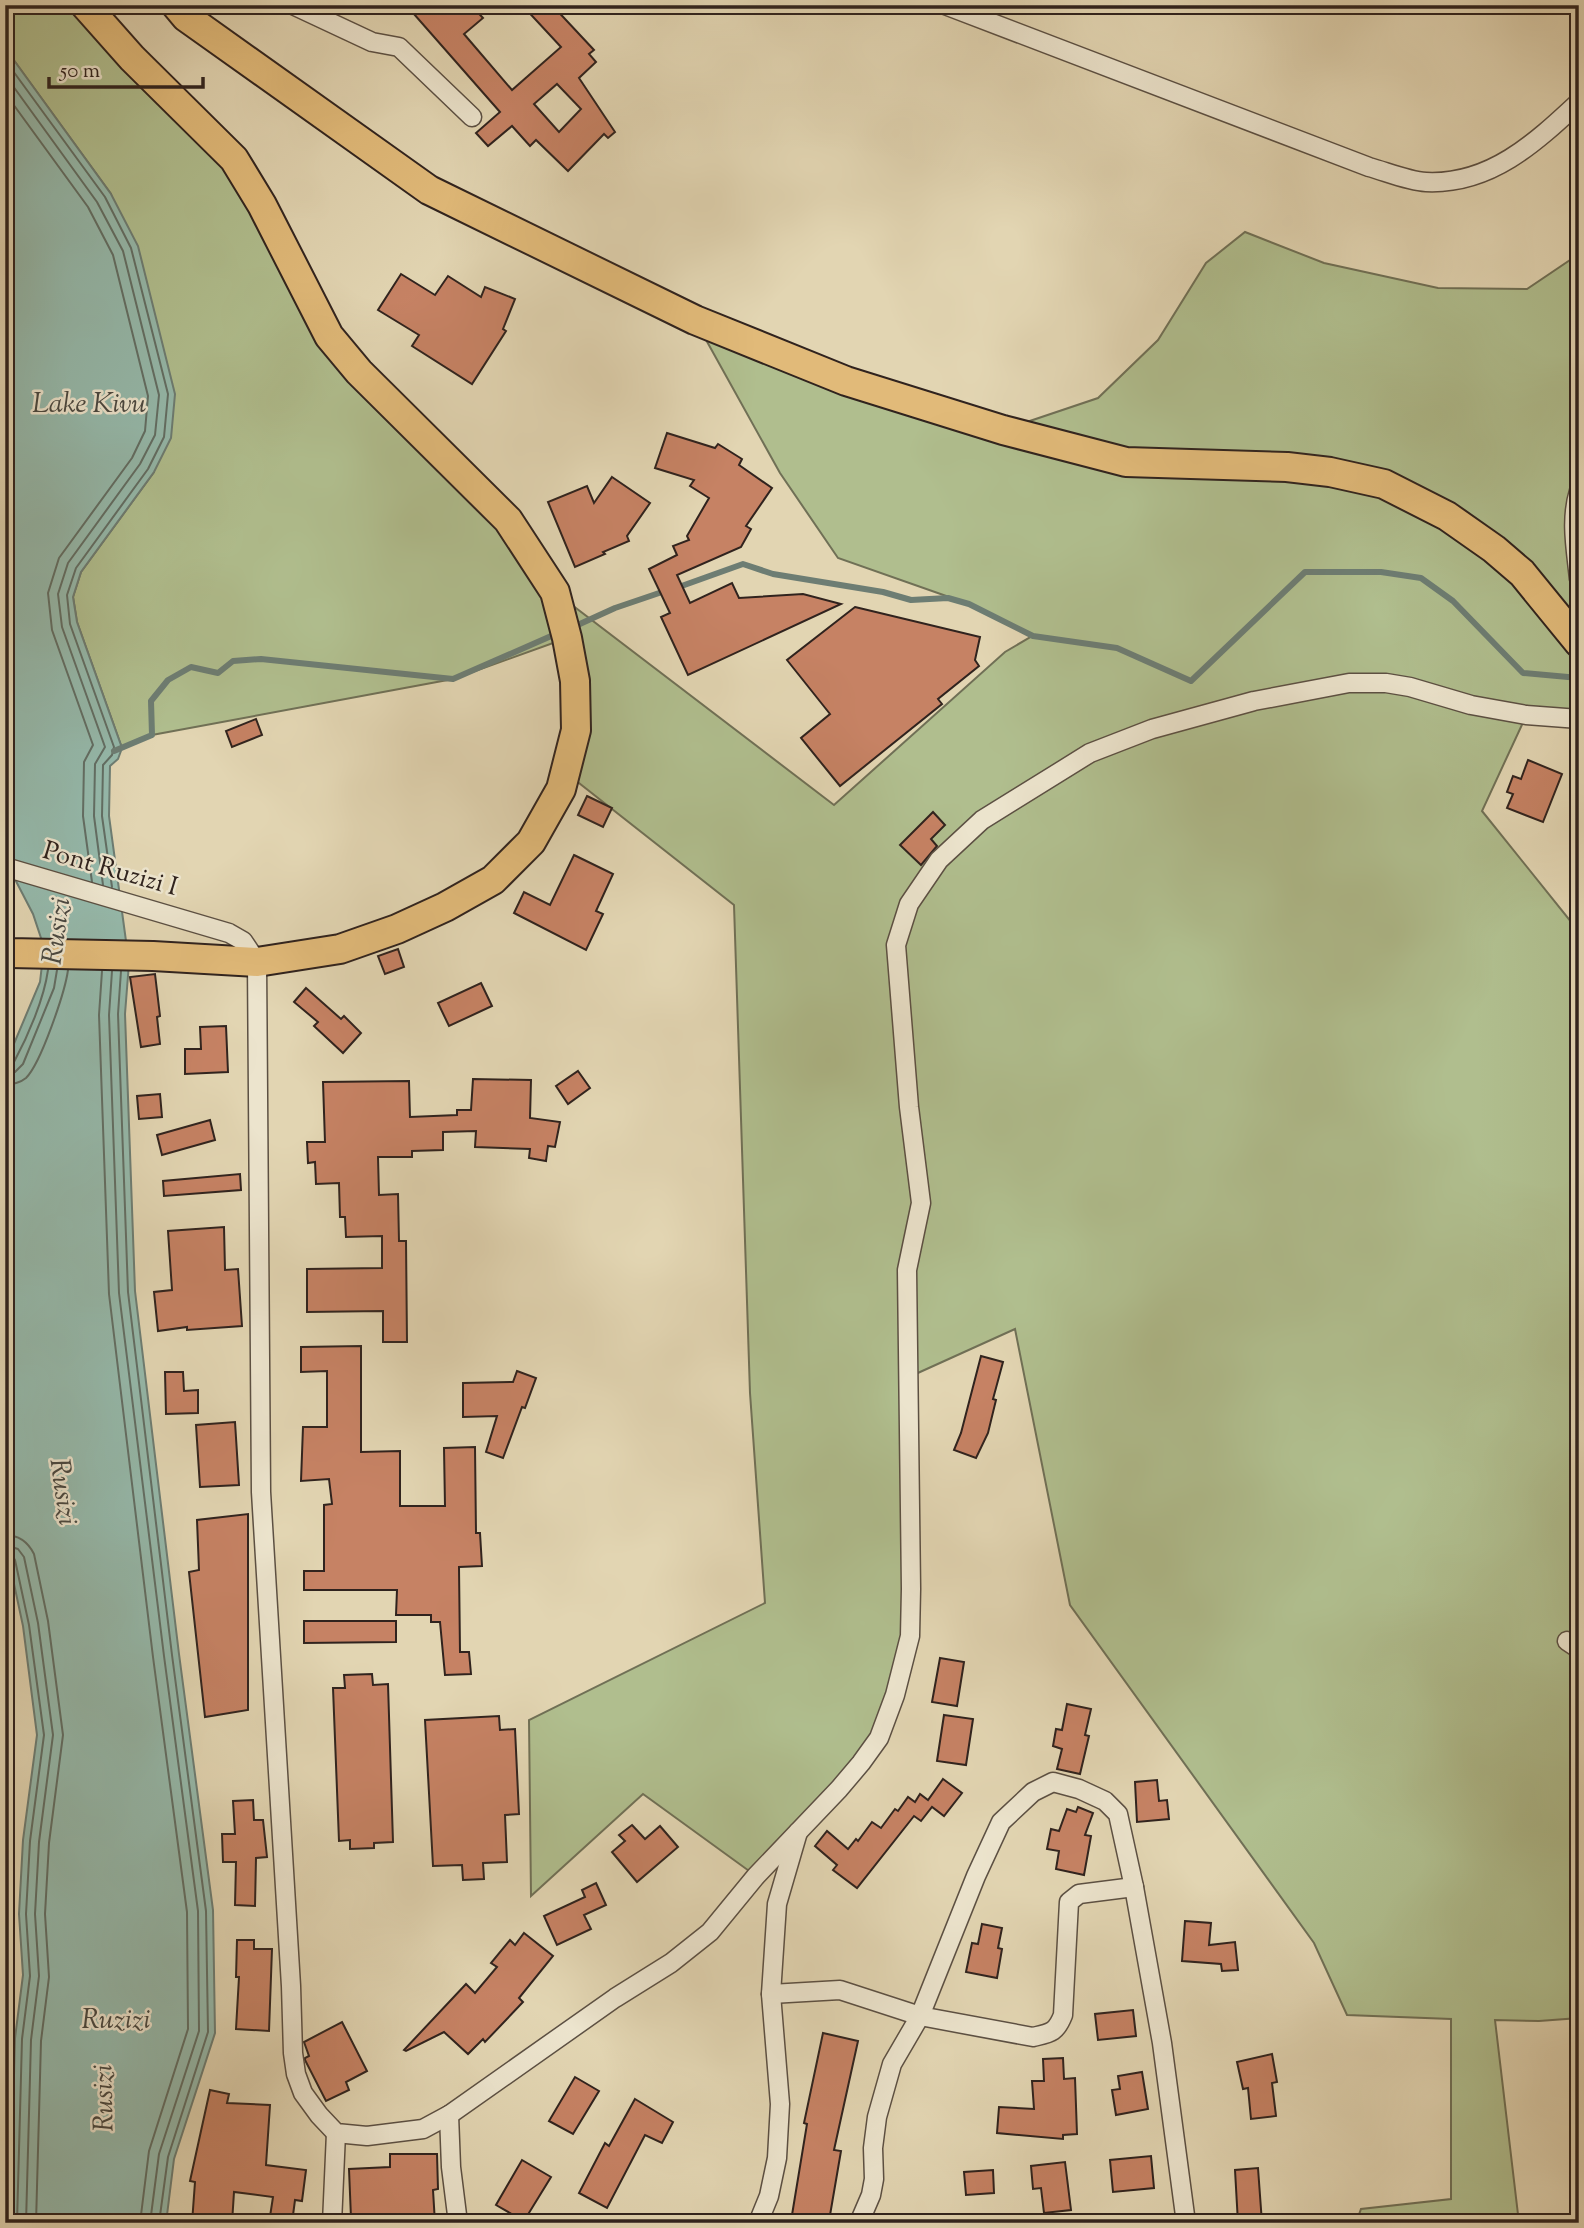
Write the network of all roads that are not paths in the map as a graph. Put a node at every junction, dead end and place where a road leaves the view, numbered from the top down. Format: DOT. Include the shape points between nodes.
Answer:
graph roads {
  1 [pos="85,5"];
  2 [pos="176,5"];
  3 [pos="293,5"];
  4 [pos="945,5"];
  5 [pos="1579,102"];
  6 [pos="472,117"];
  7 [pos="1579,491"];
  8 [pos="1579,579"];
  9 [pos="1576,634"];
  10 [pos="1579,719"];
  11 [pos="5,867"];
  12 [pos="8,952"];
  13 [pos="257,962"];
  14 [pos="799,1828"];
  15 [pos="1134,1887"];
  16 [pos="771,1994"];
  17 [pos="920,2016"];
  18 [pos="449,2115"];
  19 [pos="336,2133"];
  20 [pos="332,2223"];
  21 [pos="458,2223"];
  22 [pos="758,2223"];
  23 [pos="859,2223"];
  24 [pos="1186,2223"];
  1 -- 13 [label="main road" via="234,159 329,337 508,520 555,592 575,681 576,730 561,789 531,842 493,880 397,929 340,948"];
  2 -- 9 [label="main road" via="186,17 429,190 695,320 846,381 1126,462 1287,467 1384,484 1447,516 1494,548"];
  3 -- 6 [label="street" via="372,42 399,47"];
  4 -- 5 [label="street" via="1369,167 1424,182 1458,181 1502,165"];
  7 -- 8 [label="street" via="1574,532"];
  10 -- 14 [label="street" via="1512,713 1386,683 1349,683 1254,701 1152,729 1090,753 982,820 939,860 909,904 896,945 921,1203 907,1270 910,1636 878,1738 839,1789"];
  11 -- 13 [label="street, Pont Ruzizi I" via="229,933 243,941"];
  12 -- 13 [label="main road"];
  13 -- 19 [label="street" via="261,1493 293,2053 303,2093"];
  14 -- 16 [label="street" via="777,1904"];
  14 -- 18 [label="street" via="700,1940"];
  15 -- 17 [label="street" via="1079,1894 1069,1902 1063,2015 1058,2028 1033,2037"];
  15 -- 17 [label="street" via="1118,1815 1105,1801 1053,1782 1033,1792 1001,1822"];
  15 -- 24 [label="street" via="1162,2043"];
  16 -- 17 [label="street" via="840,1990"];
  16 -- 22 [label="street" via="780,2104 777,2158"];
  17 -- 23 [label="street" via="884,2087 873,2148 872,2194"];
  18 -- 19 [label="street" via="424,2129 367,2136"];
  18 -- 21 [label="street"];
  19 -- 20 [label="street"];
}
